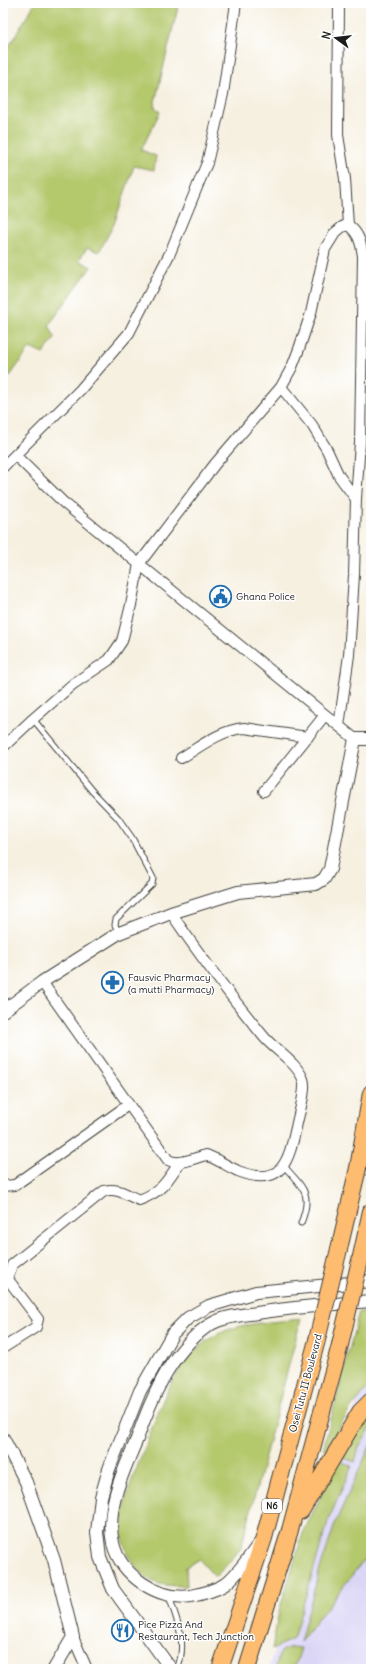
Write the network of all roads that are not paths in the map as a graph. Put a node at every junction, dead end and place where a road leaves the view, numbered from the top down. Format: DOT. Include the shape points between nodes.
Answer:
graph roads {
  1 [pos="236,3"];
  2 [pos="340,3"];
  3 [pos="348,225"];
  4 [pos="281,387"];
  5 [pos="16,456"];
  6 [pos="3,467"];
  7 [pos="356,499"];
  8 [pos="139,564"];
  9 [pos="325,715"];
  10 [pos="33,719"];
  11 [pos="339,726"];
  12 [pos="308,736"];
  13 [pos="355,739"];
  14 [pos="371,739"];
  15 [pos="3,747"];
  16 [pos="181,758"];
  17 [pos="264,791"];
  18 [pos="171,913"];
  19 [pos="119,933"];
  20 [pos="42,982"];
  21 [pos="3,1011"];
  22 [pos="371,1093"];
  23 [pos="128,1105"];
  24 [pos="180,1162"];
  25 [pos="284,1166"];
  26 [pos="3,1186"];
  27 [pos="371,1211"];
  28 [pos="302,1223"];
  29 [pos="371,1281"];
  30 [pos="371,1301"];
  31 [pos="3,1348"];
  32 [pos="371,1401"];
  33 [pos="3,1438"];
  34 [pos="290,1530"];
  35 [pos="264,1538"];
  36 [pos="169,1595"];
  37 [pos="73,1637"];
  38 [pos="54,1669"];
  39 [pos="87,1669"];
  40 [pos="171,1669"];
  41 [pos="177,1669"];
  42 [pos="220,1669"];
  43 [pos="246,1669"];
  1 -- 5 [label="street" via="223,94 207,164 170,253 129,333 80,390"];
  2 -- 3 [label="street" via="338,135 345,179"];
  3 -- 4 [label="street" via="335,233 325,249 311,313 292,367"];
  3 -- 7 [label="street" via="355,230 360,239 363,256 360,443"];
  4 -- 7 [label="street" via="312,425 339,476"];
  4 -- 8 [label="street" via="215,464"];
  5 -- 6 [label="street"];
  5 -- 8 [label="street" via="64,503"];
  7 -- 11 [label="street" via="350,655"];
  8 -- 9 [label="street"];
  8 -- 10 [label="street" via="122,641 109,660 73,684"];
  9 -- 11 [label="street"];
  9 -- 12 [label="street"];
  10 -- 15 [label="street"];
  10 -- 19 [label="lane" via="92,791 118,818 132,838 153,878 152,884 116,919 115,925"];
  11 -- 13 [label="street"];
  12 -- 16 [label="street" via="234,729"];
  12 -- 17 [label="street"];
  13 -- 14 [label="street"];
  13 -- 18 [label="street" via="330,869 324,879 316,884 238,892"];
  18 -- 19 [label="street"];
  18 -- 25 [label="street" via="235,1002 304,1079 291,1151"];
  19 -- 20 [label="street"];
  20 -- 21 [label="street"];
  20 -- 23 [label="street"];
  22 -- 35 [label="highway, Osei Tutu II Boulevard / N6, bridge" via="358,1168 339,1249"];
  23 -- 24 [label="street" via="168,1160 173,1163"];
  23 -- 26 [label="street" via="15,1185"];
  24 -- 25 [label="street" via="206,1155 239,1171 265,1176 274,1174"];
  24 -- 31 [label="street" via="164,1186 156,1193 139,1200 116,1189 104,1190 12,1265 8,1277 10,1282 38,1319 36,1327"];
  25 -- 28 [label="lane" via="303,1188 307,1205"];
  27 -- 34 [label="highway, N6, bridge" via="340,1345"];
  29 -- 40 [label="street" via="256,1292 209,1306 188,1318 173,1333 140,1391 109,1469 101,1497 97,1532 100,1557 113,1589"];
  30 -- 36 [label="street" via="268,1311 213,1322 192,1338 162,1380 121,1479 111,1524 113,1544 120,1561 130,1574 152,1589"];
  32 -- 34 [label="highway" via="360,1412"];
  33 -- 37 [label="street" via="26,1482 54,1560"];
  34 -- 43 [label="highway, N6"];
  35 -- 36 [label="street" via="224,1585 190,1596"];
  35 -- 42 [label="highway, Osei Tutu II Boulevard / N6"];
  36 -- 41 [label="lane" via="183,1646"];
  37 -- 38 [label="street"];
  37 -- 39 [label="street"];
}
